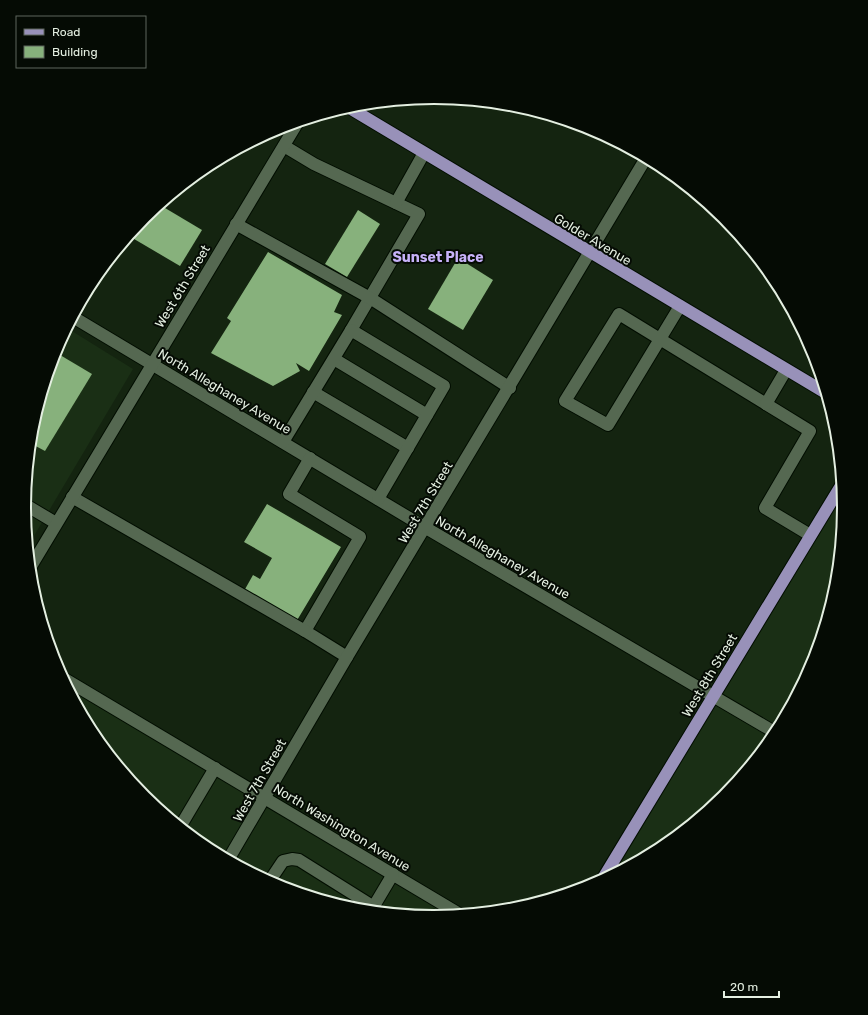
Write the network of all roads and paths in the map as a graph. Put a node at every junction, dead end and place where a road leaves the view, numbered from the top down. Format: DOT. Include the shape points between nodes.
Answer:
graph roads {
  1 [pos="356,112"];
  2 [pos="293,130"];
  3 [pos="284,146"];
  4 [pos="424,153"];
  5 [pos="643,163"];
  6 [pos="396,203"];
  7 [pos="236,224"];
  8 [pos="590,253"];
  9 [pos="370,298"];
  10 [pos="680,306"];
  11 [pos="78,320"];
  12 [pos="351,330"];
  13 [pos="660,339"];
  14 [pos="334,359"];
  15 [pos="151,364"];
  16 [pos="786,370"];
  17 [pos="510,388"];
  18 [pos="819,389"];
  19 [pos="313,392"];
  20 [pos="766,404"];
  21 [pos="427,415"];
  22 [pos="283,442"];
  23 [pos="408,448"];
  24 [pos="310,458"];
  25 [pos="836,493"];
  26 [pos="72,497"];
  27 [pos="378,499"];
  28 [pos="31,508"];
  29 [pos="56,523"];
  30 [pos="426,528"];
  31 [pos="810,535"];
  32 [pos="34,561"];
  33 [pos="305,631"];
  34 [pos="347,657"];
  35 [pos="75,690"];
  36 [pos="713,696"];
  37 [pos="770,729"];
  38 [pos="215,768"];
  39 [pos="265,798"];
  40 [pos="183,822"];
  41 [pos="230,856"];
  42 [pos="607,871"];
  43 [pos="393,874"];
  44 [pos="273,877"];
  45 [pos="365,905"];
  46 [pos="374,906"];
  47 [pos="453,910"];
  1 -- 4 [label="main road, Golder Avenue"];
  2 -- 3 [label="street, West 6th Street"];
  3 -- 6 [label="street" via="314,164"];
  3 -- 7 [label="street, West 6th Street"];
  4 -- 6 [label="street"];
  4 -- 8 [label="main road, Golder Avenue"];
  5 -- 8 [label="street, West 7th Street"];
  6 -- 9 [label="street" via="419,214"];
  7 -- 9 [label="street"];
  7 -- 15 [label="street, West 6th Street"];
  8 -- 10 [label="main road, Golder Avenue"];
  8 -- 17 [label="street, West 7th Street"];
  9 -- 12 [label="street"];
  9 -- 17 [label="street"];
  10 -- 13 [label="street"];
  10 -- 16 [label="main road, Golder Avenue"];
  11 -- 15 [label="street, North Alleghaney Avenue"];
  12 -- 14 [label="street"];
  12 -- 21 [label="street" via="444,386"];
  13 -- 13 [label="street" via="619,314 565,401 608,425"];
  13 -- 20 [label="street"];
  14 -- 19 [label="street"];
  14 -- 21 [label="street"];
  15 -- 22 [label="street, North Alleghaney Avenue"];
  15 -- 26 [label="street, West 6th Street"];
  16 -- 18 [label="main road, Golder Avenue"];
  16 -- 20 [label="street"];
  17 -- 30 [label="street, West 7th Street"];
  19 -- 22 [label="street"];
  19 -- 23 [label="street"];
  20 -- 31 [label="street" via="810,431 765,508"];
  21 -- 23 [label="street"];
  22 -- 24 [label="street, North Alleghaney Avenue"];
  23 -- 27 [label="street"];
  24 -- 27 [label="street, North Alleghaney Avenue"];
  24 -- 33 [label="street" via="289,494 360,537"];
  25 -- 31 [label="main road, West 8th Street"];
  26 -- 29 [label="street, West 6th Street"];
  26 -- 33 [label="street"];
  27 -- 30 [label="street, North Alleghaney Avenue"];
  28 -- 29 [label="street"];
  29 -- 32 [label="street, West 6th Street"];
  30 -- 34 [label="street, West 7th Street"];
  30 -- 36 [label="street, North Alleghaney Avenue"];
  31 -- 36 [label="main road, West 8th Street"];
  33 -- 34 [label="street"];
  34 -- 39 [label="street, West 7th Street"];
  35 -- 38 [label="street, North Washington Avenue"];
  36 -- 37 [label="street, North Alleghaney Avenue"];
  36 -- 42 [label="main road, West 8th Street"];
  38 -- 39 [label="street, North Washington Avenue"];
  38 -- 40 [label="street"];
  39 -- 41 [label="street, West 7th Street"];
  39 -- 43 [label="street, North Washington Avenue"];
  43 -- 46 [label="street"];
  43 -- 47 [label="street, North Washington Avenue"];
  44 -- 45 [label="street" via="283,861 299,860"];
}
